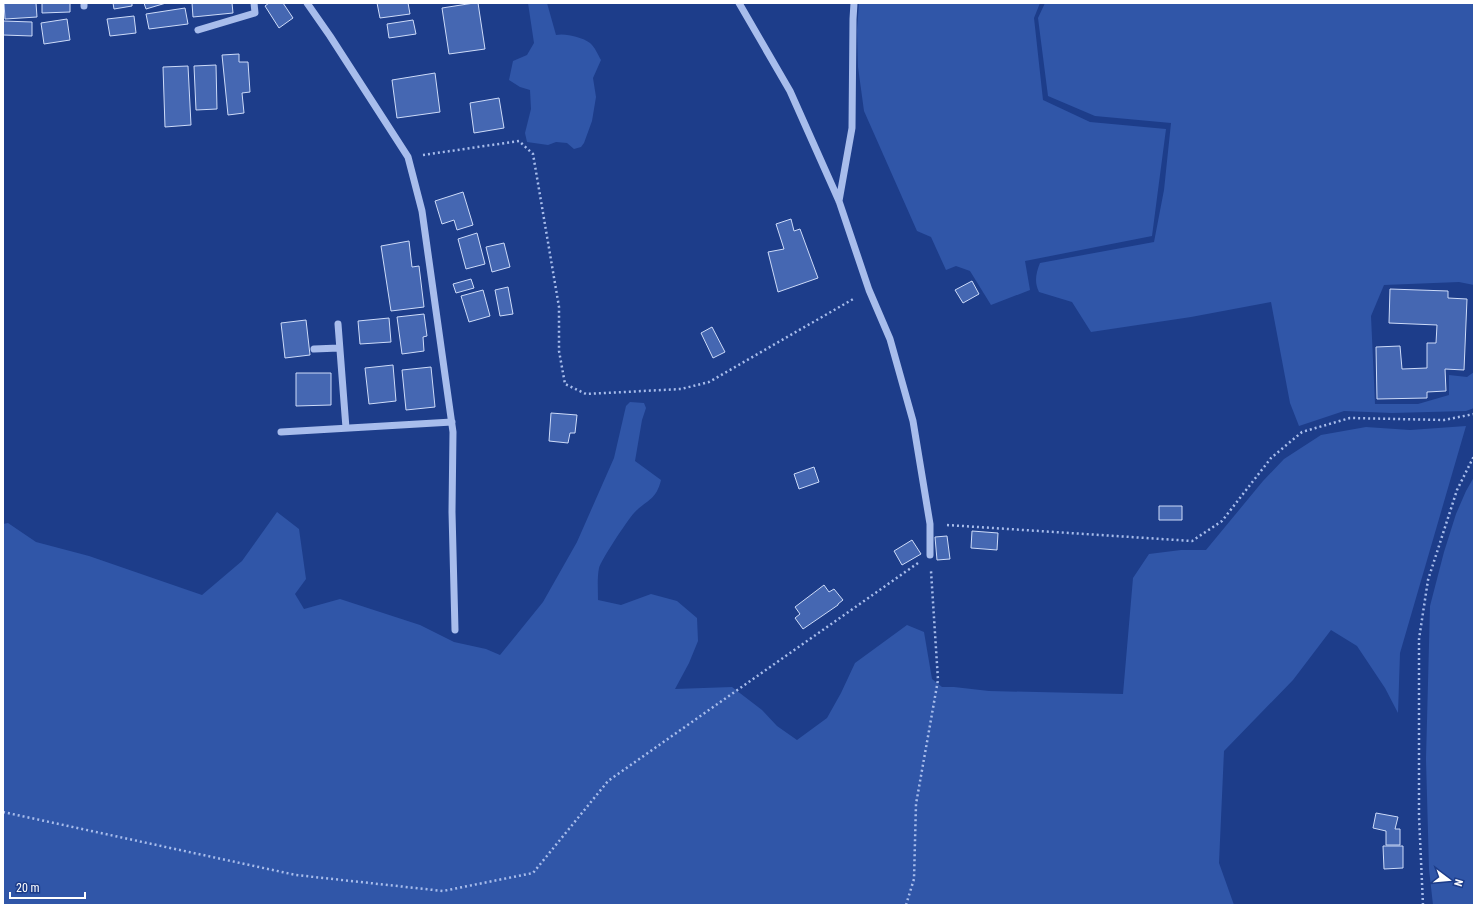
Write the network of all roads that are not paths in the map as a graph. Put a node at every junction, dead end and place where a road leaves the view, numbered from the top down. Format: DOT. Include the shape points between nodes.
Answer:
graph roads {
  1 [pos="254,3"];
  2 [pos="307,3"];
  3 [pos="739,3"];
  4 [pos="854,3"];
  5 [pos="198,30"];
  6 [pos="839,201"];
  7 [pos="338,324"];
  8 [pos="340,348"];
  9 [pos="314,350"];
  10 [pos="452,422"];
  11 [pos="346,428"];
  12 [pos="281,432"];
  13 [pos="930,555"];
  14 [pos="455,630"];
  1 -- 5 [label="street" via="256,13"];
  2 -- 10 [label="street" via="408,157 422,211"];
  3 -- 6 [label="street" via="790,91"];
  4 -- 6 [label="street" via="852,128"];
  6 -- 13 [label="street" via="869,290 890,339 914,421 930,524"];
  7 -- 8 [label="street"];
  8 -- 9 [label="street"];
  8 -- 11 [label="street"];
  10 -- 11 [label="street"];
  10 -- 14 [label="street"];
  11 -- 12 [label="street"];
}
